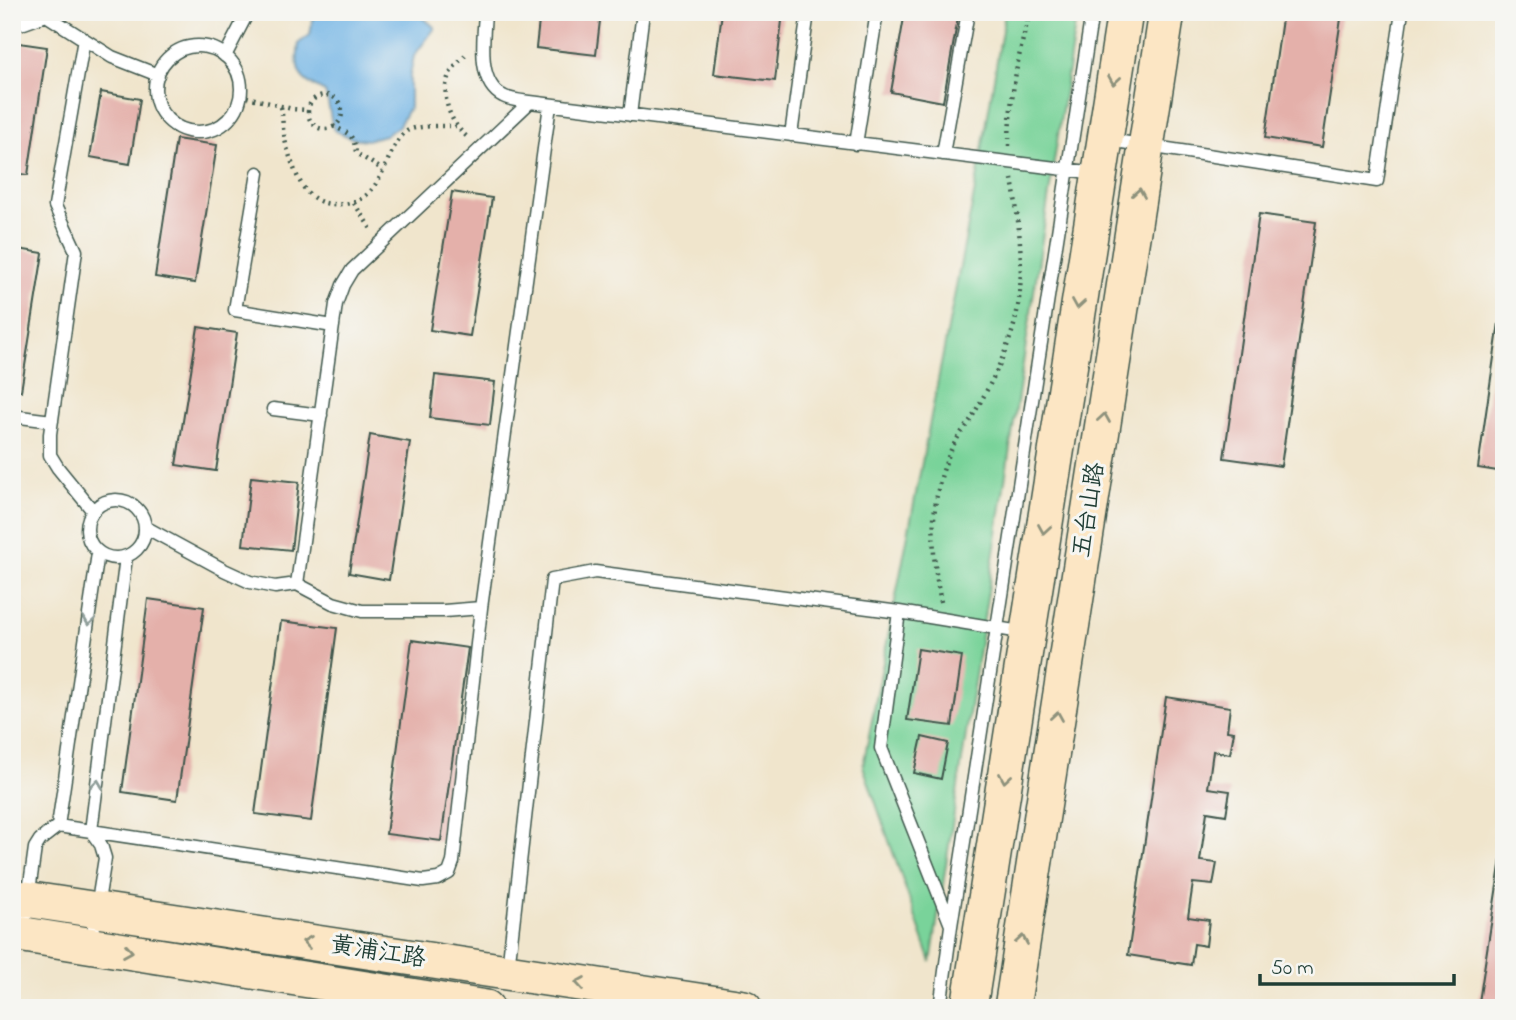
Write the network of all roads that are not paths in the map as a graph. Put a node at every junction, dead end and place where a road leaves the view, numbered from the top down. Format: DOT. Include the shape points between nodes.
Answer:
graph roads {
  1 [pos="248,12"];
  2 [pos="473,12"];
  3 [pos="643,12"];
  4 [pos="808,12"];
  5 [pos="877,12"];
  6 [pos="968,12"];
  7 [pos="1092,12"];
  8 [pos="1125,12"];
  9 [pos="1167,12"];
  10 [pos="1402,12"];
  11 [pos="46,13"];
  12 [pos="485,17"];
  13 [pos="12,22"];
  14 [pos="84,39"];
  15 [pos="225,56"];
  16 [pos="158,75"];
  17 [pos="530,102"];
  18 [pos="550,105"];
  19 [pos="630,115"];
  20 [pos="791,135"];
  21 [pos="1105,139"];
  22 [pos="856,144"];
  23 [pos="1146,145"];
  24 [pos="943,154"];
  25 [pos="1083,171"];
  26 [pos="258,173"];
  27 [pos="333,326"];
  28 [pos="273,408"];
  29 [pos="321,415"];
  30 [pos="12,416"];
  31 [pos="52,421"];
  32 [pos="93,511"];
  33 [pos="145,527"];
  34 [pos="99,553"];
  35 [pos="126,557"];
  36 [pos="297,584"];
  37 [pos="481,608"];
  38 [pos="899,612"];
  39 [pos="1012,630"];
  40 [pos="58,826"];
  41 [pos="91,831"];
  42 [pos="20,898"];
  43 [pos="97,910"];
  44 [pos="951,926"];
  45 [pos="18,933"];
  46 [pos="91,945"];
  47 [pos="507,972"];
  48 [pos="486,1008"];
  49 [pos="744,1008"];
  50 [pos="940,1008"];
  51 [pos="969,1008"];
  52 [pos="1012,1008"];
  1 -- 15 [label="lane"];
  2 -- 12 [label="lane"];
  3 -- 19 [label="lane"];
  4 -- 20 [label="lane"];
  5 -- 22 [label="lane"];
  6 -- 24 [label="lane"];
  7 -- 25 [label="lane"];
  8 -- 21 [label="main road, 五台山路, one-way"];
  9 -- 23 [label="main road, 五台山路"];
  10 -- 23 [label="lane" via="1377,181"];
  11 -- 13 [label="lane" via="24,23"];
  11 -- 14 [label="lane"];
  12 -- 17 [label="lane" via="483,65 489,83 502,96"];
  14 -- 16 [label="lane" via="112,57"];
  14 -- 31 [label="lane" via="55,206 75,251"];
  15 -- 16 [label="lane" via="200,46 186,48 164,63"];
  15 -- 16 [label="lane" via="240,80 236,108 228,120 202,132 188,131 164,116 157,103"];
  17 -- 18 [label="lane"];
  17 -- 27 [label="lane" via="352,270 343,285"];
  18 -- 19 [label="lane"];
  18 -- 37 [label="lane"];
  19 -- 20 [label="lane"];
  20 -- 22 [label="lane"];
  21 -- 23 [label="lane"];
  21 -- 25 [label="main road, 五台山路"];
  22 -- 24 [label="lane"];
  52 -- 23 [label="main road, 五台山路, one-way"];
  24 -- 25 [label="lane"];
  25 -- 39 [label="main road, 五台山路"];
  26 -- 27 [label="lane" via="235,310"];
  27 -- 29 [label="lane"];
  28 -- 29 [label="lane"];
  29 -- 36 [label="lane"];
  30 -- 31 [label="lane"];
  31 -- 32 [label="lane" via="50,455"];
  32 -- 33 [label="lane" via="109,500 129,503"];
  32 -- 34 [label="lane" via="86,529"];
  33 -- 35 [label="lane" via="140,545"];
  33 -- 36 [label="lane" via="250,582 275,587"];
  34 -- 35 [label="lane" via="107,558"];
  34 -- 40 [label="lane, one-way"];
  41 -- 35 [label="lane, one-way"];
  36 -- 37 [label="lane" via="333,603 362,611"];
  37 -- 41 [label="lane" via="450,873 423,881"];
  38 -- 39 [label="lane"];
  38 -- 44 [label="lane" via="881,748"];
  38 -- 47 [label="lane" via="595,572 552,580"];
  39 -- 44 [label="lane"];
  39 -- 51 [label="main road, 五台山路, one-way"];
  40 -- 41 [label="lane"];
  40 -- 42 [label="lane" via="35,848"];
  41 -- 43 [label="lane" via="106,858"];
  42 -- 43 [label="main road, 黄浦江路"];
  42 -- 45 [label="lane"];
  43 -- 46 [label="lane"];
  47 -- 43 [label="main road, 黄浦江路, one-way"];
  44 -- 50 [label="lane"];
  45 -- 46 [label="main road, 黄浦江路"];
  46 -- 48 [label="main road, 黄浦江路, one-way"];
  49 -- 47 [label="main road, 黄浦江路, one-way"];
}
